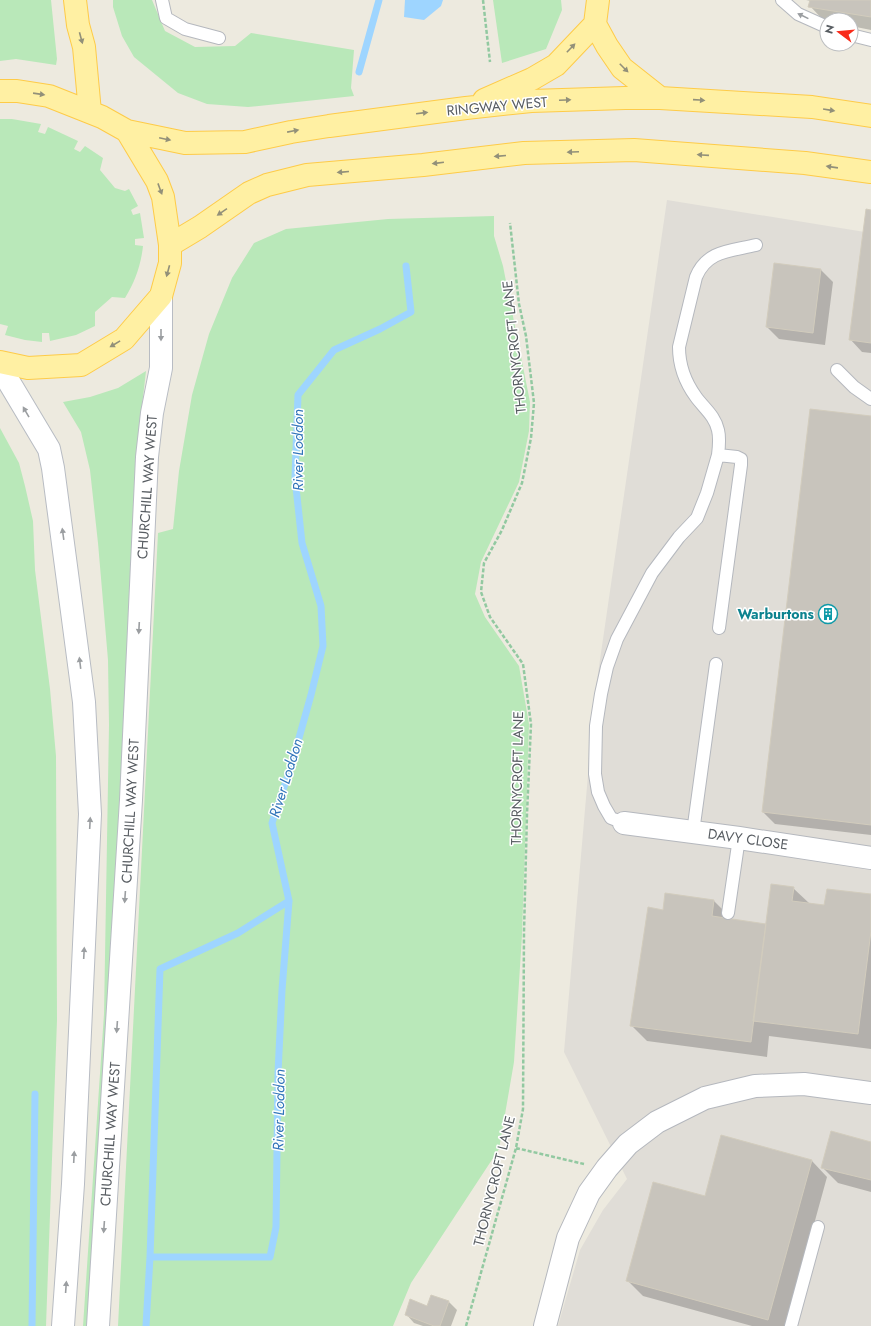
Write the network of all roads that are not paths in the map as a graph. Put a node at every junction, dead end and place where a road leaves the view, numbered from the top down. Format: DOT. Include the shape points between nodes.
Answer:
graph roads {
  1 [pos="75,0"];
  2 [pos="162,0"];
  3 [pos="598,0"];
  4 [pos="782,0"];
  5 [pos="819,23"];
  6 [pos="595,24"];
  7 [pos="859,37"];
  8 [pos="219,38"];
  9 [pos="871,40"];
  10 [pos="0,91"];
  11 [pos="660,98"];
  12 [pos="466,108"];
  13 [pos="90,112"];
  14 [pos="871,116"];
  15 [pos="127,131"];
  16 [pos="871,172"];
  17 [pos="170,245"];
  18 [pos="756,246"];
  19 [pos="161,296"];
  20 [pos="0,362"];
  21 [pos="0,367"];
  22 [pos="837,370"];
  23 [pos="871,399"];
  24 [pos="718,455"];
  25 [pos="719,628"];
  26 [pos="716,664"];
  27 [pos="624,823"];
  28 [pos="692,832"];
  29 [pos="740,838"];
  30 [pos="871,858"];
  31 [pos="728,913"];
  32 [pos="871,1093"];
  33 [pos="818,1227"];
  34 [pos="63,1326"];
  35 [pos="98,1326"];
  36 [pos="545,1326"];
  37 [pos="791,1326"];
  1 -- 13 [label="main road, one-way" via="84,47"];
  2 -- 8 [label="lane" via="166,18 185,30"];
  3 -- 6 [label="main road"];
  5 -- 4 [label="lane, one-way" via="798,14"];
  6 -- 11 [label="main road, one-way" via="622,68"];
  12 -- 6 [label="main road, one-way" via="532,79 556,65"];
  7 -- 9 [label="lane"];
  10 -- 13 [label="main road, RINGWAY WEST, one-way" via="49,96"];
  12 -- 11 [label="main road, RINGWAY WEST, one-way" via="531,101"];
  11 -- 14 [label="main road, RINGWAY WEST, one-way" via="812,107"];
  15 -- 12 [label="main road, RINGWAY WEST, one-way" via="185,143 245,142 329,126"];
  13 -- 15 [label="main road, RINGWAY WEST"];
  15 -- 17 [label="main road, one-way" via="157,181 163,197"];
  16 -- 17 [label="main road, one-way" via="805,163 634,150 524,153 307,175 267,185 249,193"];
  17 -- 19 [label="main road, one-way" via="170,263"];
  18 -- 24 [label="lane" via="712,256 699,269 679,347 681,368 695,396 714,419 718,430"];
  19 -- 20 [label="main road, one-way" via="124,339 81,366 28,368"];
  19 -- 35 [label="main road, CHURCHILL WAY WEST, one-way" via="161,368 147,457 131,800"];
  34 -- 21 [label="main road, one-way" via="73,1184 90,814 84,702 54,468 49,449"];
  22 -- 23 [label="lane"];
  24 -- 25 [label="lane" via="737,457 741,465"];
  24 -- 27 [label="lane" via="697,518 652,573 617,639 607,667 596,726 595,774 598,792 611,818"];
  26 -- 28 [label="lane"];
  27 -- 28 [label="main road, DAVY CLOSE"];
  28 -- 29 [label="main road, DAVY CLOSE"];
  29 -- 30 [label="main road, DAVY CLOSE"];
  29 -- 31 [label="lane"];
  32 -- 36 [label="main road" via="804,1084 755,1086 705,1098 657,1122 628,1144 589,1194 568,1238"];
  33 -- 37 [label="lane"];
}
